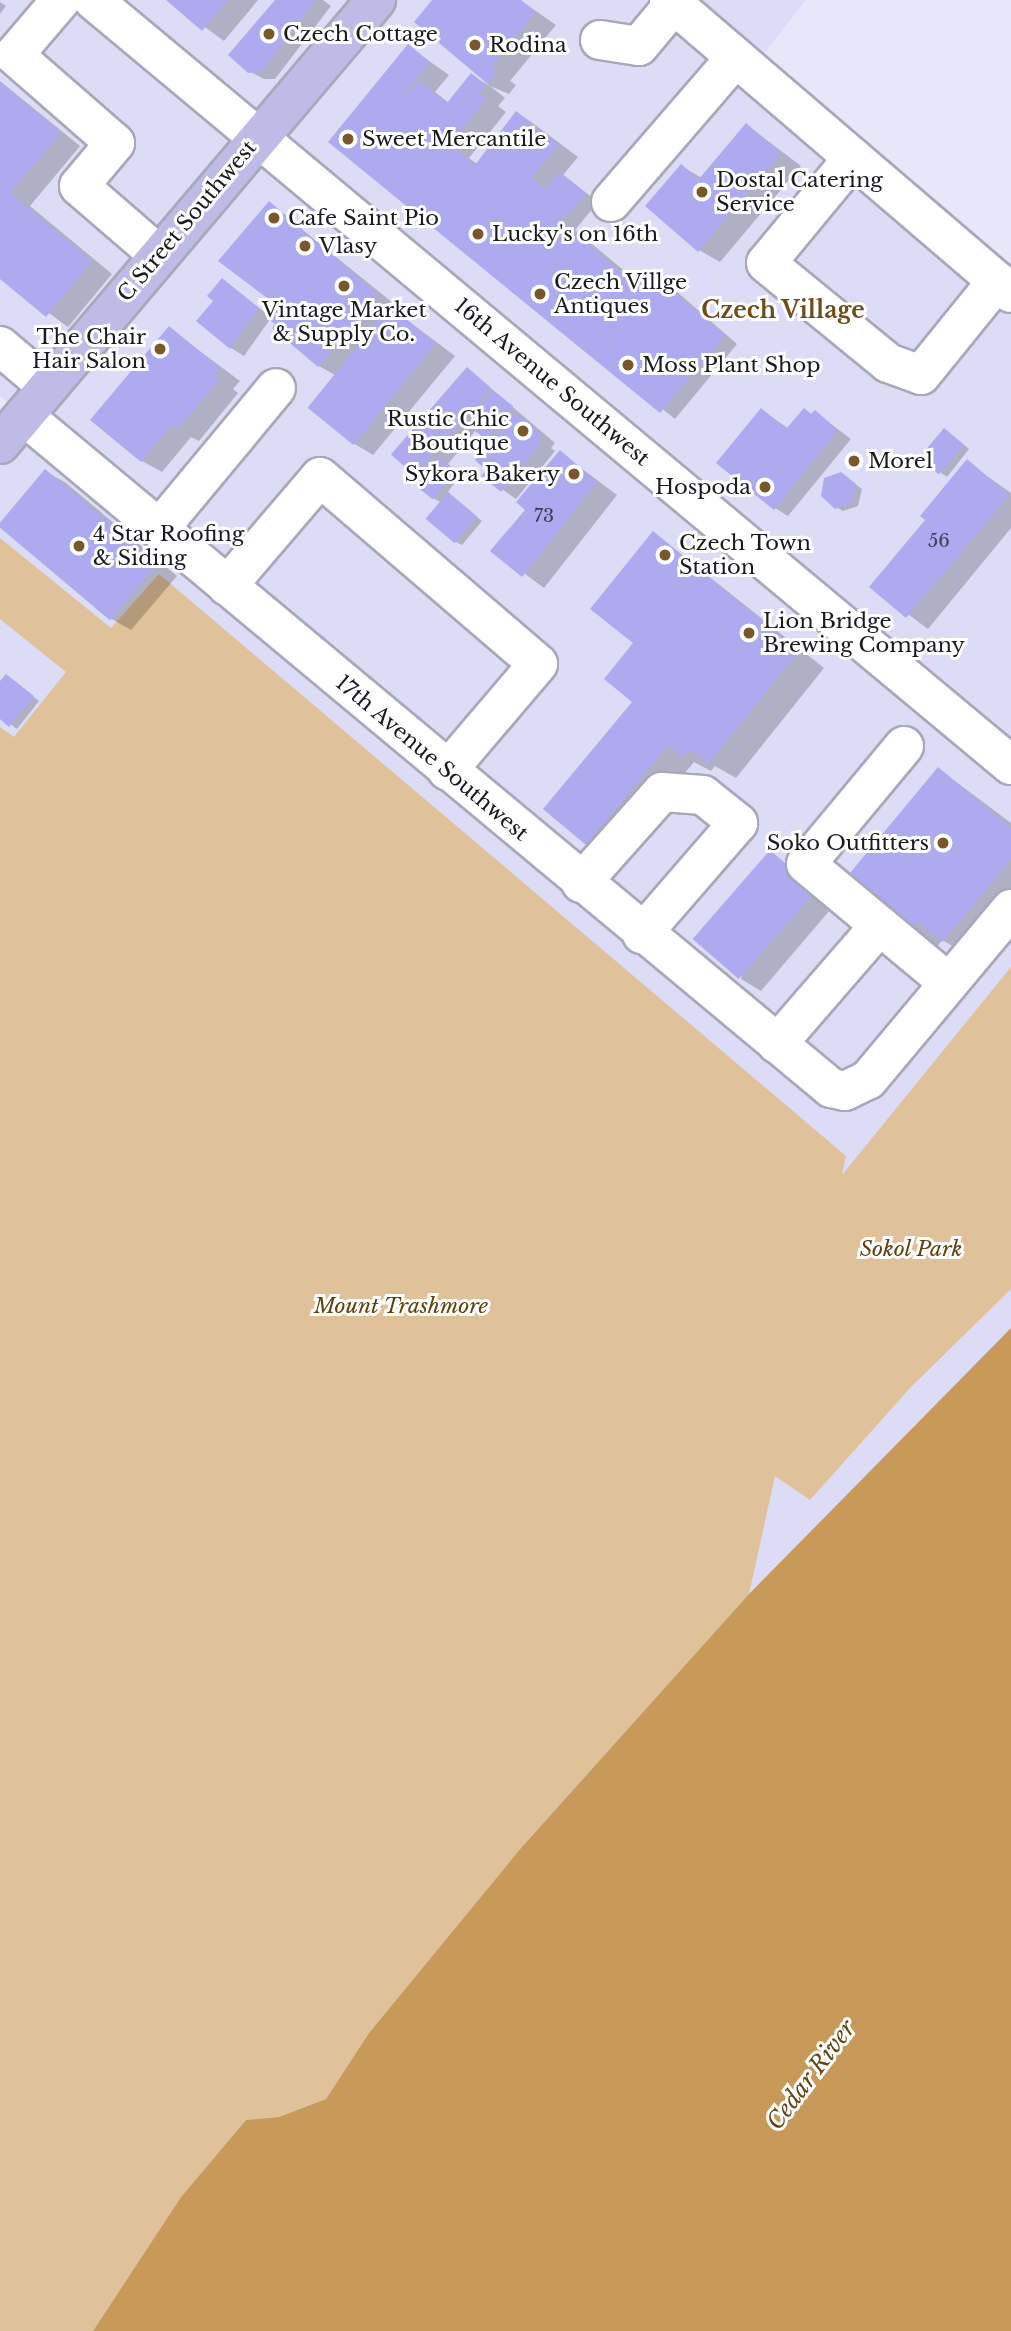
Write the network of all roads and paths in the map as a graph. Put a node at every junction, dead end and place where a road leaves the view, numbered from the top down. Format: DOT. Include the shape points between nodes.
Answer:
graph roads {
  1 [pos="61,0"];
  2 [pos="93,0"];
  3 [pos="376,0"];
  4 [pos="671,2"];
  5 [pos="600,40"];
  6 [pos="736,57"];
  7 [pos="258,137"];
  8 [pos="853,158"];
  9 [pos="611,202"];
  10 [pos="159,255"];
  11 [pos="1004,287"];
  12 [pos="0,346"];
  13 [pos="48,387"];
  14 [pos="276,388"];
  15 [pos="12,430"];
  16 [pos="159,529"];
  17 [pos="227,586"];
  18 [pos="904,746"];
  19 [pos="1011,765"];
  20 [pos="447,771"];
  21 [pos="582,883"];
  22 [pos="1011,909"];
  23 [pos="880,925"];
  24 [pos="642,934"];
  25 [pos="949,983"];
  26 [pos="777,1044"];
  1 -- 10 [label="street" via="14,55 115,143 79,186"];
  2 -- 7 [label="street, 16th Avenue Southwest"];
  3 -- 7 [label="main road, C Street Southwest"];
  4 -- 5 [label="street" via="639,46"];
  4 -- 6 [label="street"];
  6 -- 8 [label="street"];
  6 -- 9 [label="street"];
  7 -- 10 [label="main road, C Street Southwest"];
  7 -- 19 [label="street, 16th Avenue Southwest"];
  8 -- 11 [label="street"];
  8 -- 11 [label="street" via="766,263 888,363 921,375"];
  10 -- 13 [label="main road, C Street Southwest"];
  12 -- 13 [label="street"];
  13 -- 15 [label="main road, C Street Southwest"];
  14 -- 16 [label="street"];
  15 -- 16 [label="street, 17th Avenue Southwest"];
  16 -- 17 [label="street, 17th Avenue Southwest"];
  17 -- 20 [label="street, 17th Avenue Southwest"];
  17 -- 20 [label="street" via="320,477 538,664"];
  18 -- 23 [label="street" via="806,864"];
  20 -- 21 [label="street, 17th Avenue Southwest"];
  21 -- 24 [label="street, 17th Avenue Southwest"];
  21 -- 24 [label="street" via="662,792 703,795 738,822"];
  22 -- 25 [label="street"];
  23 -- 25 [label="street"];
  23 -- 26 [label="street"];
  24 -- 26 [label="street, 17th Avenue Southwest"];
  25 -- 26 [label="street, 17th Avenue Southwest" via="868,1080 845,1091 831,1088"];
}
